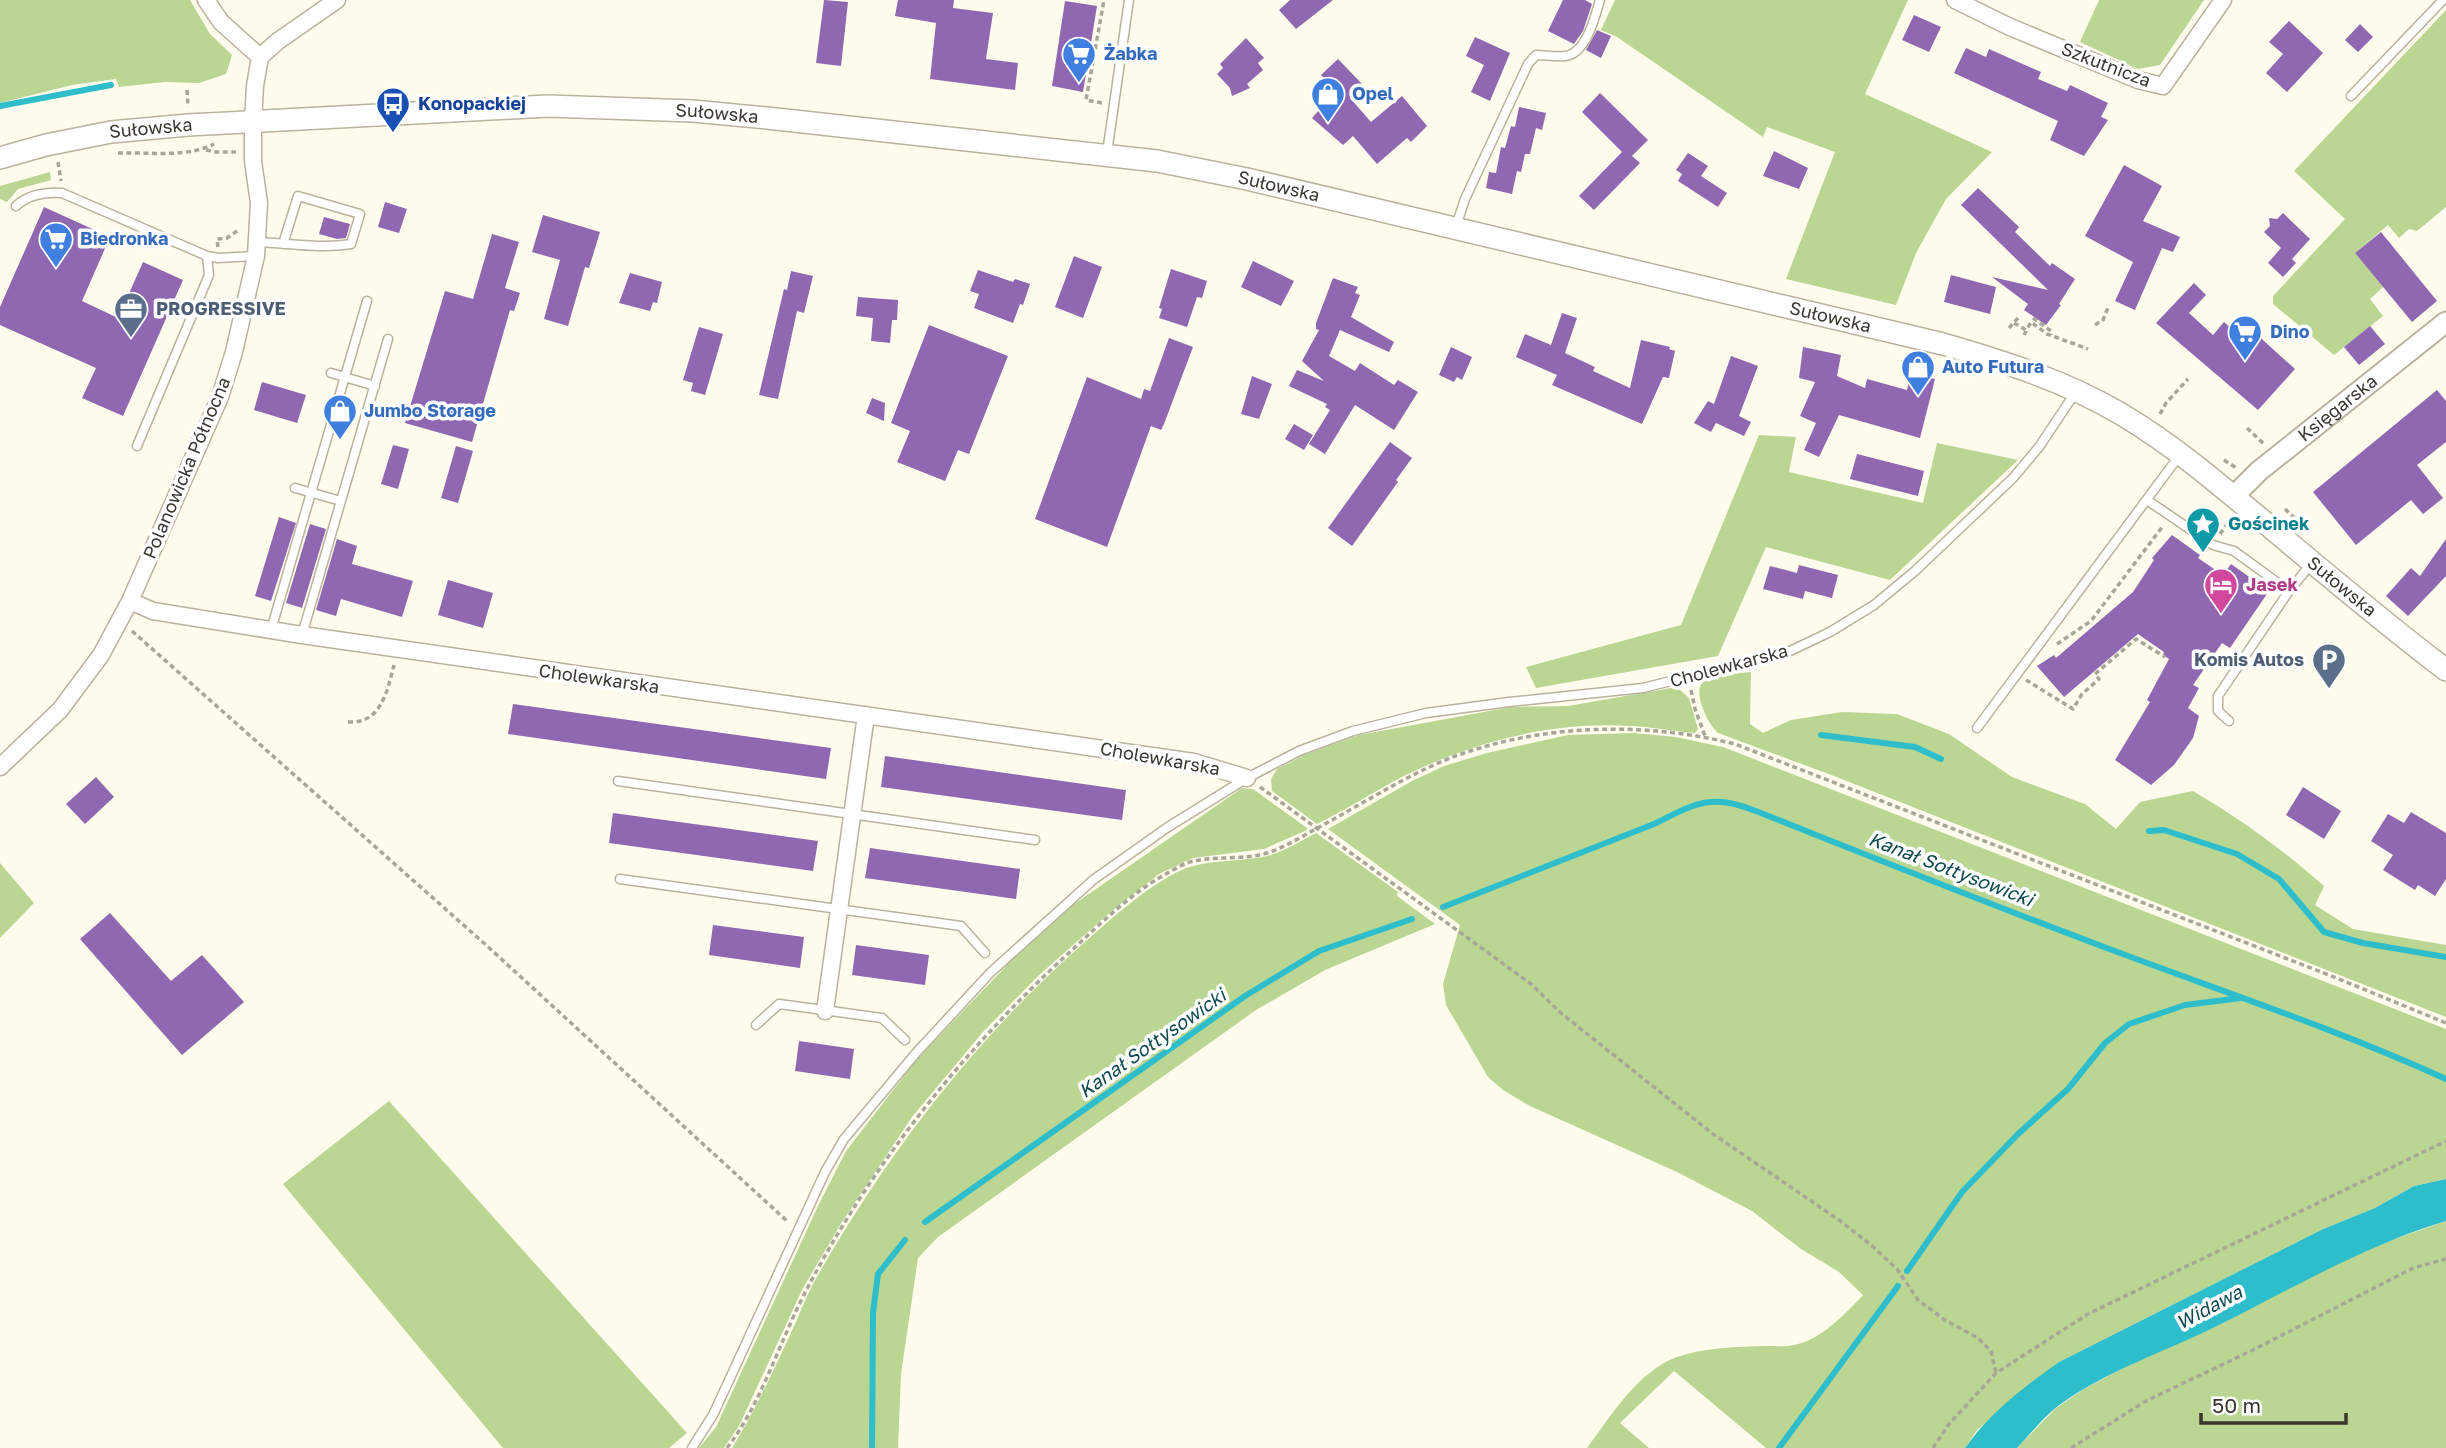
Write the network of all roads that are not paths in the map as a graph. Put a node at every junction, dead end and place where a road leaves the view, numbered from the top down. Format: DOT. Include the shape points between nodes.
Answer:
graph roads {
  1 [pos="206,0"];
  2 [pos="337,0"];
  3 [pos="1129,0"];
  4 [pos="1600,0"];
  5 [pos="1955,0"];
  6 [pos="2223,0"];
  7 [pos="2443,0"];
  8 [pos="260,57"];
  9 [pos="2351,96"];
  10 [pos="253,122"];
  11 [pos="1107,156"];
  12 [pos="0,158"];
  13 [pos="16,206"];
  14 [pos="1455,228"];
  15 [pos="283,244"];
  16 [pos="256,249"];
  17 [pos="207,256"];
  18 [pos="367,301"];
  19 [pos="2446,322"];
  20 [pos="388,339"];
  21 [pos="331,373"];
  22 [pos="345,377"];
  23 [pos="375,386"];
  24 [pos="2077,391"];
  25 [pos="137,446"];
  26 [pos="2181,454"];
  27 [pos="295,488"];
  28 [pos="310,492"];
  29 [pos="2234,496"];
  30 [pos="2147,500"];
  31 [pos="341,501"];
  32 [pos="2313,562"];
  33 [pos="2289,591"];
  34 [pos="130,601"];
  35 [pos="271,630"];
  36 [pos="302,635"];
  37 [pos="2446,670"];
  38 [pos="866,715"];
  39 [pos="2229,721"];
  40 [pos="1976,728"];
  41 [pos="0,767"];
  42 [pos="1247,778"];
  43 [pos="618,781"];
  44 [pos="853,814"];
  45 [pos="1035,840"];
  46 [pos="620,879"];
  47 [pos="840,909"];
  48 [pos="985,953"];
  49 [pos="825,1011"];
  50 [pos="756,1025"];
  51 [pos="905,1040"];
  52 [pos="692,1448"];
  1 -- 8 [label="street" via="221,22"];
  2 -- 8 [label="street"];
  3 -- 11 [label="lane"];
  4 -- 14 [label="lane" via="1575,52 1536,55 1528,64"];
  5 -- 6 [label="street, Szkutnicza" via="2138,80 2163,86"];
  7 -- 9 [label="lane"];
  8 -- 10 [label="street, Polanowicka Północna"];
  10 -- 11 [label="main road, Sułowska" via="548,106 619,108 767,118"];
  10 -- 12 [label="main road, Sułowska" via="111,132"];
  10 -- 16 [label="street, Polanowicka Północna" via="259,203"];
  11 -- 14 [label="main road, Sułowska" via="1157,161"];
  13 -- 17 [label="lane" via="49,192 62,192"];
  14 -- 24 [label="main road, Sułowska" via="1943,344"];
  15 -- 15 [label="lane" via="351,244 360,214 298,196"];
  15 -- 16 [label="lane"];
  16 -- 17 [label="lane" via="218,258"];
  16 -- 34 [label="street, Polanowicka Północna" via="220,397"];
  17 -- 25 [label="lane" via="209,275"];
  18 -- 22 [label="lane"];
  19 -- 29 [label="street, Księgarska"];
  20 -- 23 [label="lane"];
  21 -- 22 [label="lane"];
  22 -- 23 [label="lane"];
  22 -- 28 [label="lane"];
  23 -- 31 [label="lane"];
  24 -- 26 [label="main road, Sułowska"];
  24 -- 42 [label="lane, Cholewkarska" via="2013,478 1915,571 1874,605 1790,651 1643,688 1426,713 1342,735"];
  26 -- 29 [label="main road, Sułowska"];
  26 -- 30 [label="lane"];
  27 -- 28 [label="lane"];
  28 -- 31 [label="lane"];
  28 -- 35 [label="lane"];
  29 -- 32 [label="main road, Sułowska"];
  30 -- 33 [label="lane" via="2213,545 2234,551"];
  30 -- 40 [label="lane"];
  31 -- 36 [label="lane"];
  32 -- 33 [label="lane"];
  32 -- 37 [label="main road, Sułowska"];
  33 -- 39 [label="lane" via="2218,695 2218,711"];
  34 -- 35 [label="street, Cholewkarska" via="153,611"];
  34 -- 41 [label="street, Polanowicka Północna" via="101,655 60,710"];
  35 -- 36 [label="street, Cholewkarska"];
  36 -- 38 [label="street, Cholewkarska"];
  38 -- 42 [label="street, Cholewkarska" via="1169,758"];
  38 -- 44 [label="street"];
  42 -- 52 [label="lane" via="1168,827 1084,888 990,972 844,1139 713,1415"];
  43 -- 44 [label="lane"];
  44 -- 45 [label="lane"];
  44 -- 47 [label="street"];
  46 -- 47 [label="lane"];
  47 -- 48 [label="lane" via="961,926"];
  47 -- 49 [label="street"];
  49 -- 50 [label="lane" via="779,1004"];
  49 -- 51 [label="lane" via="883,1018"];
}
